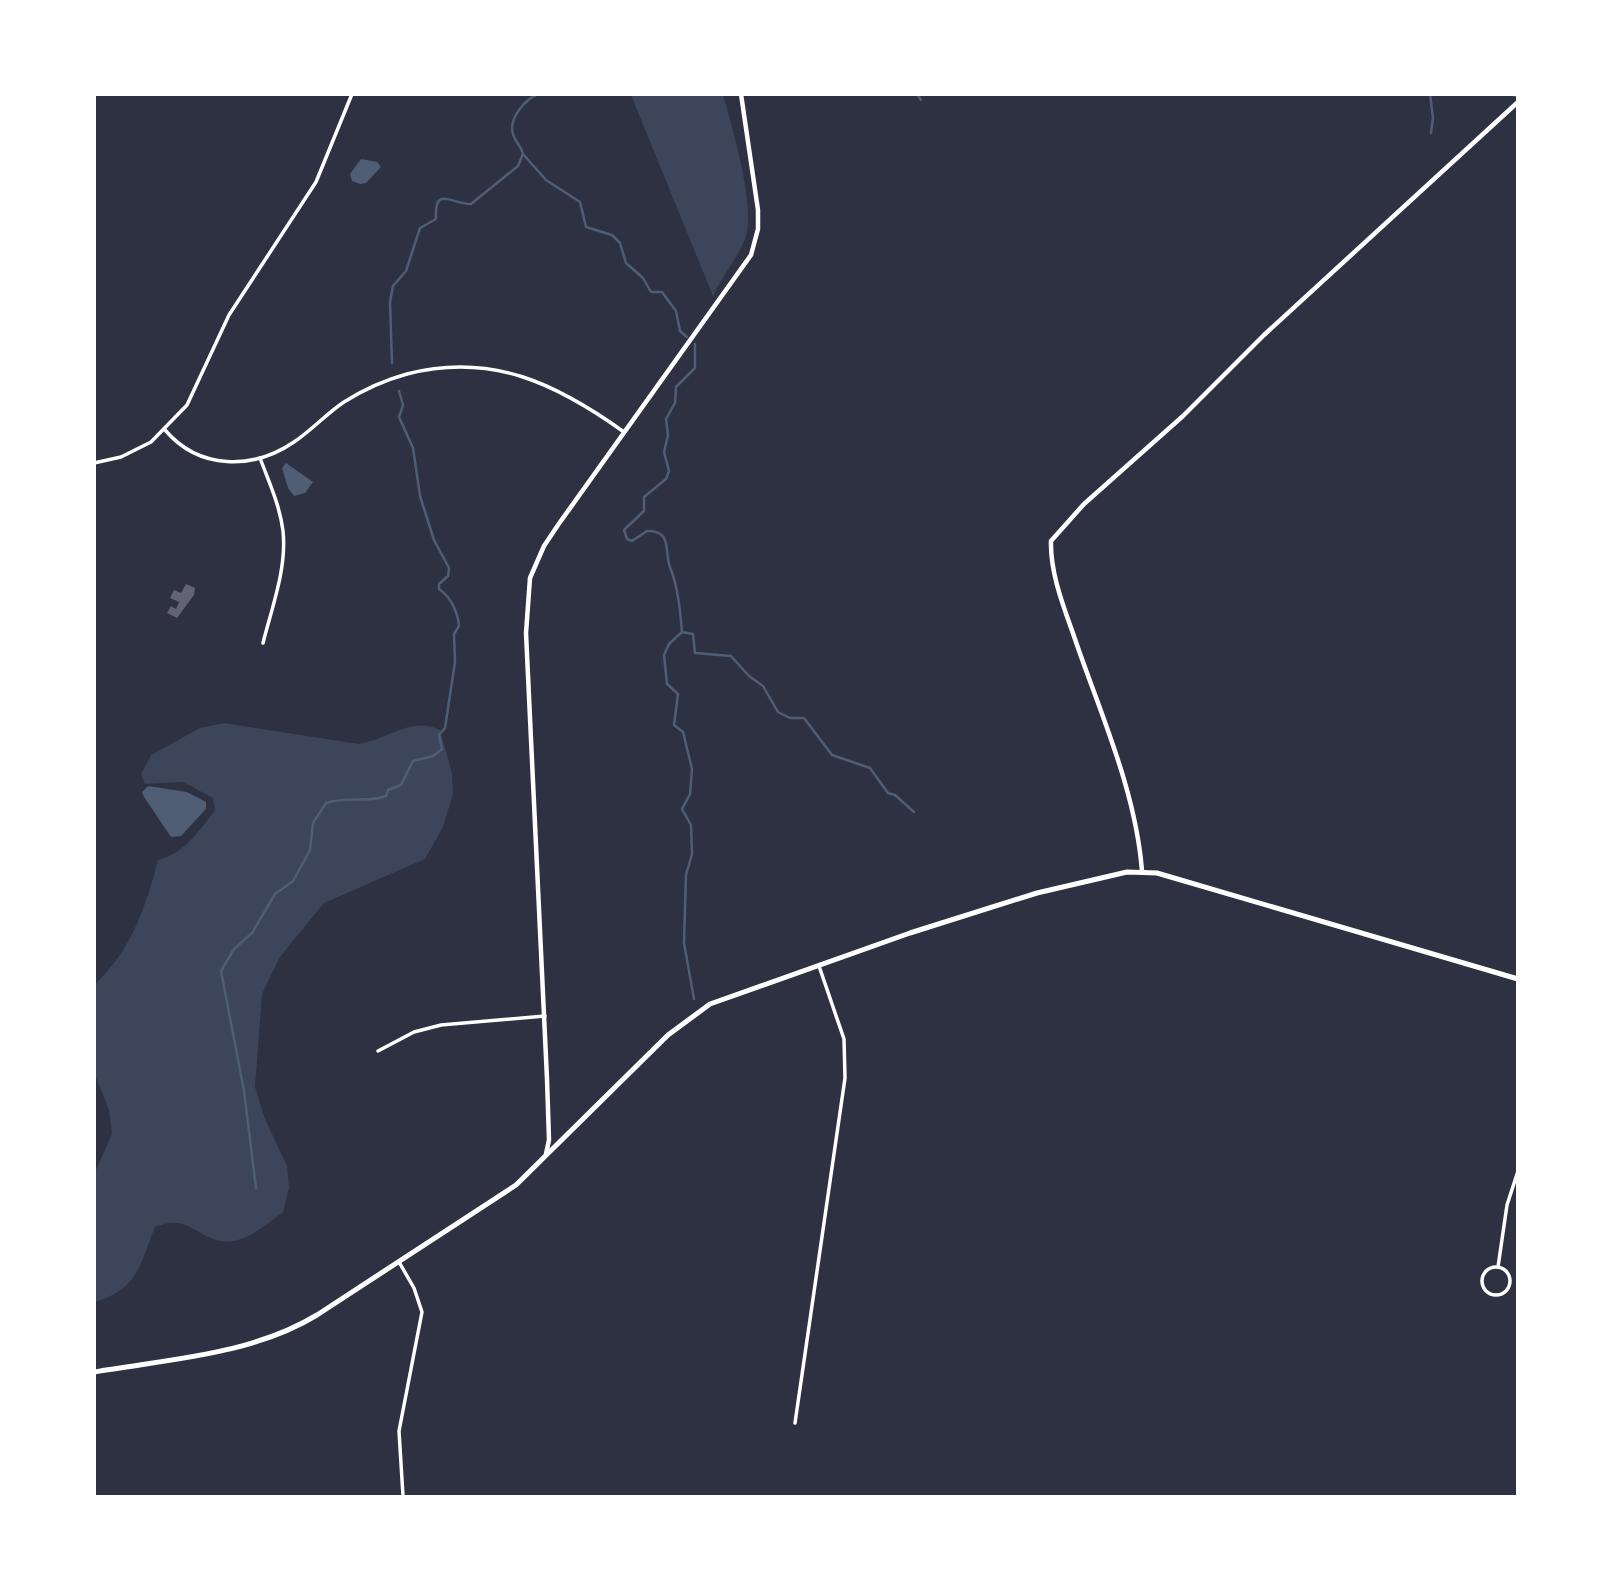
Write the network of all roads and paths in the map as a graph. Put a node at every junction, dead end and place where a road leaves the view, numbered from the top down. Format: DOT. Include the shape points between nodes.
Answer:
graph roads {
  1 [pos="352,94"];
  2 [pos="741,94"];
  3 [pos="1517,102"];
  4 [pos="165,430"];
  5 [pos="626,433"];
  6 [pos="260,458"];
  7 [pos="94,463"];
  8 [pos="263,643"];
  9 [pos="1142,871"];
  10 [pos="819,966"];
  11 [pos="1517,979"];
  12 [pos="545,1016"];
  13 [pos="378,1051"];
  14 [pos="546,1155"];
  15 [pos="1517,1171"];
  16 [pos="399,1262"];
  17 [pos="1498,1267"];
  18 [pos="94,1372"];
  19 [pos="795,1423"];
  20 [pos="403,1496"];
  1 -- 4 [label="street" via="316,182 229,315 191,398"];
  2 -- 5 [label="street" via="758,210 755,242 741,271"];
  3 -- 9 [label="street" via="1084,504 1051,541 1064,605 1123,781"];
  4 -- 6 [label="street" via="182,447 204,458 233,463"];
  4 -- 7 [label="street" via="138,450"];
  5 -- 6 [label="street" via="583,402 544,383 501,371 450,368 407,374 366,390 296,440"];
  5 -- 12 [label="street" via="544,546 530,578 528,711"];
  6 -- 8 [label="street" via="278,508 283,539 281,572"];
  9 -- 10 [label="main road" via="1037,893"];
  9 -- 11 [label="main road"];
  10 -- 14 [label="main road" via="702,1008 667,1035"];
  10 -- 19 [label="street" via="844,1039 845,1078"];
  12 -- 13 [label="street" via="441,1025 414,1032"];
  12 -- 14 [label="street"];
  14 -- 16 [label="main road" via="507,1192"];
  15 -- 17 [label="street"];
  16 -- 18 [label="main road" via="317,1315 271,1338"];
  16 -- 20 [label="street" via="422,1312 399,1431"];
  17 -- 17 [label="street" via="1483,1276 1484,1287 1493,1294 1504,1292 1510,1282"];
}
